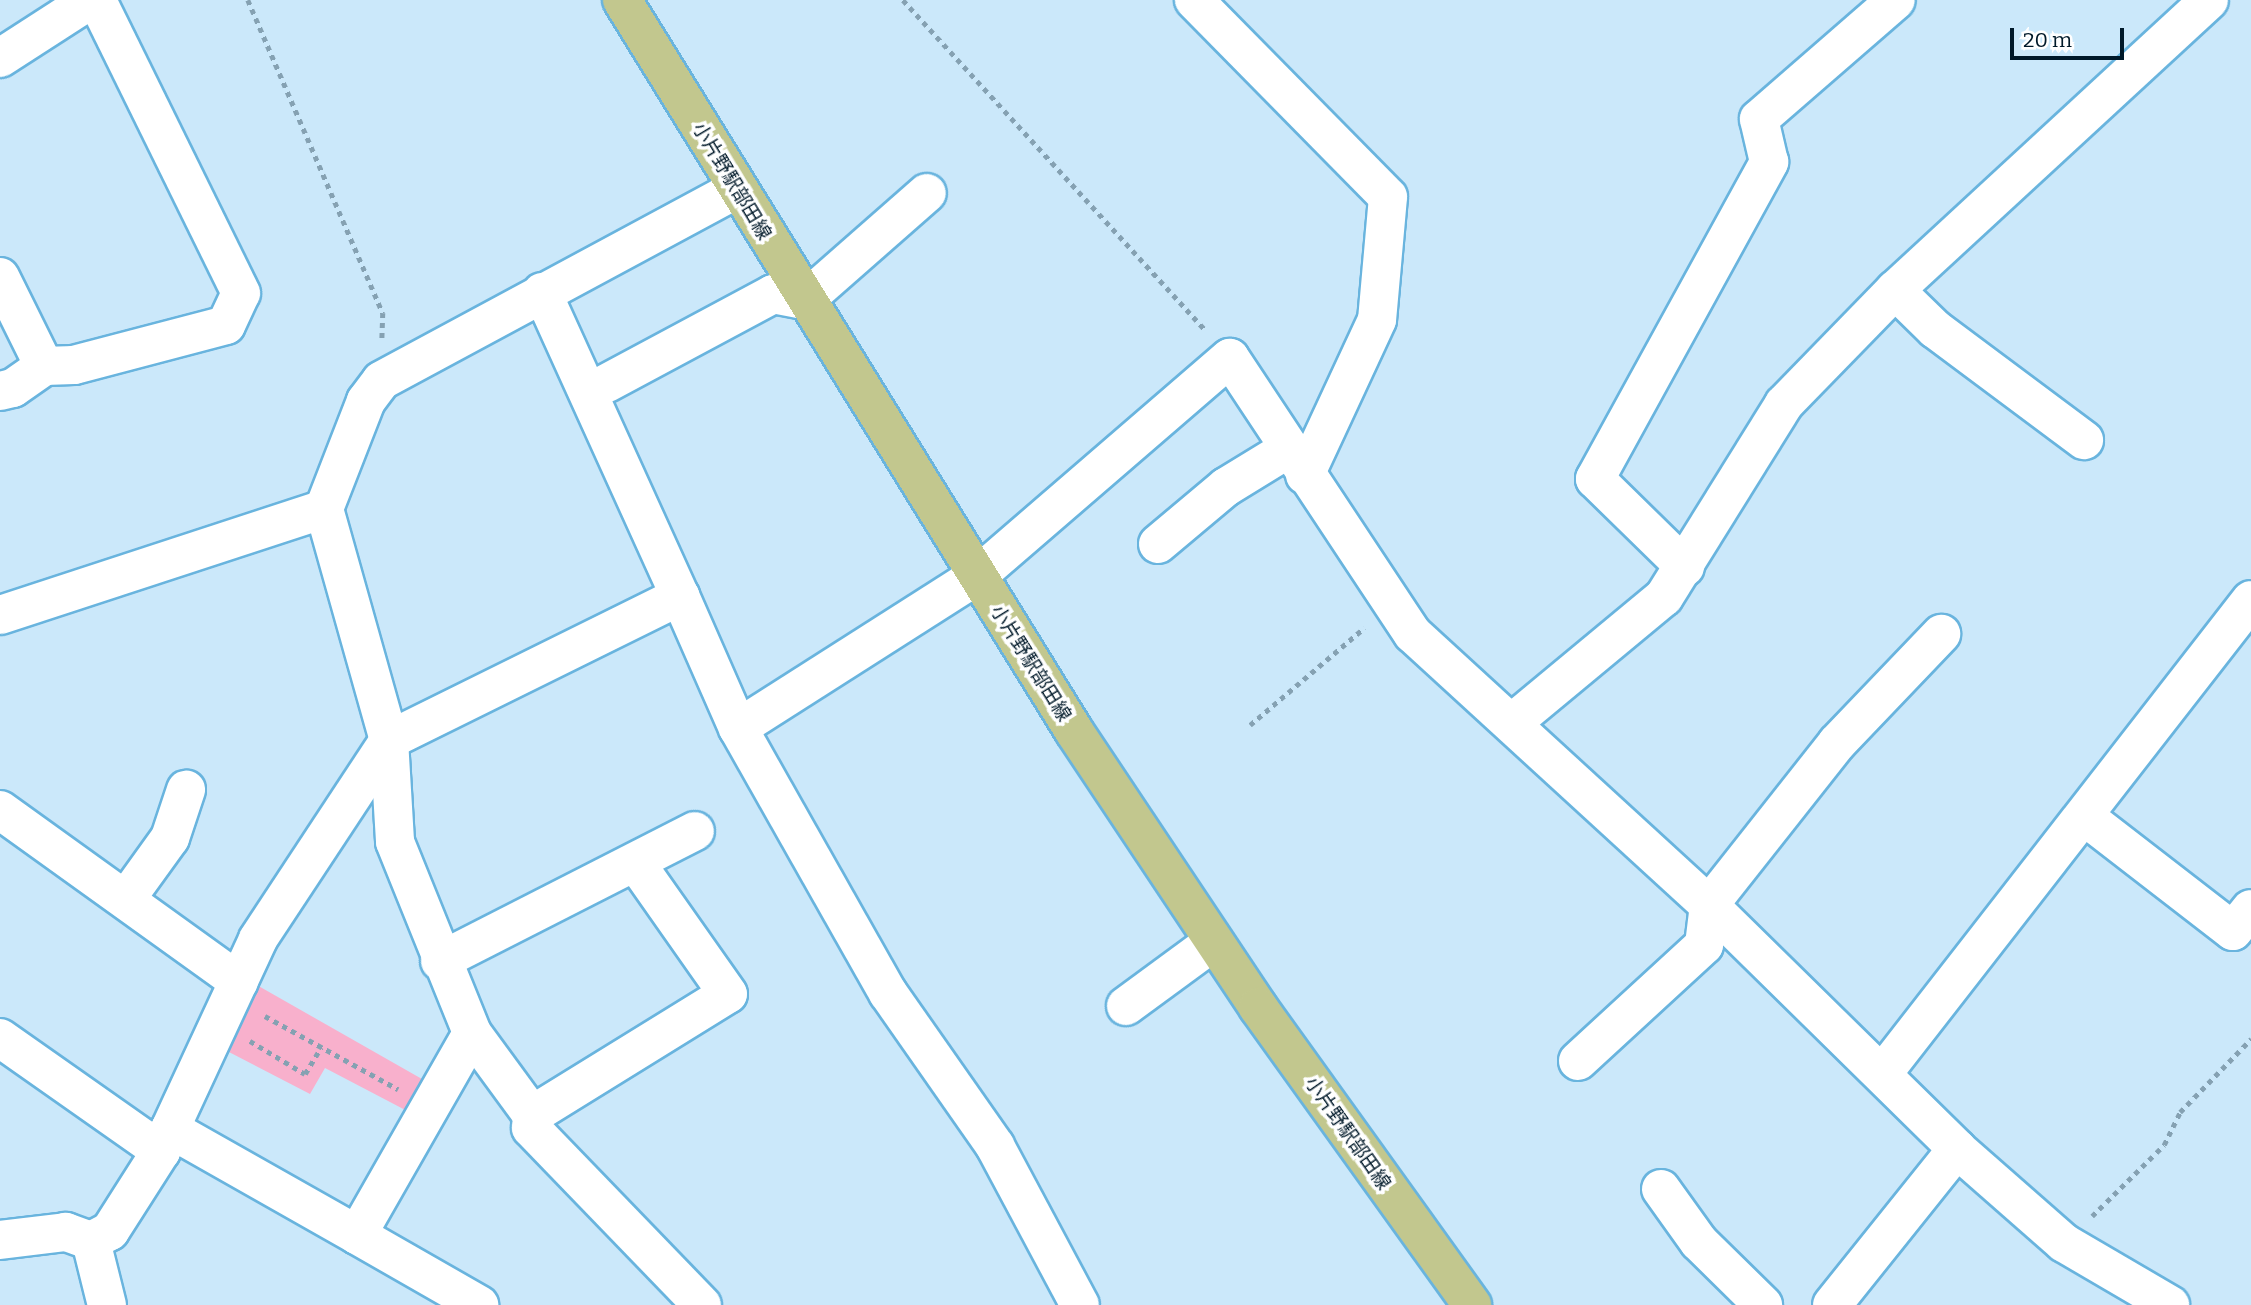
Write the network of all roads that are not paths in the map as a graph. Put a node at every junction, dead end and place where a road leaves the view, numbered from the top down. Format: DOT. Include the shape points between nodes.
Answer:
graph roads {
  1 [pos="90,0"];
  2 [pos="97,0"];
  3 [pos="622,0"];
  4 [pos="1194,0"];
  5 [pos="1896,0"];
  6 [pos="2210,0"];
  7 [pos="0,58"];
  8 [pos="737,190"];
  9 [pos="927,193"];
  10 [pos="0,277"];
  11 [pos="1895,290"];
  12 [pos="542,292"];
  13 [pos="805,300"];
  14 [pos="44,366"];
  15 [pos="607,383"];
  16 [pos="0,391"];
  17 [pos="2084,439"];
  18 [pos="1296,462"];
  19 [pos="324,509"];
  20 [pos="1158,544"];
  21 [pos="1685,567"];
  22 [pos="977,576"];
  23 [pos="680,596"];
  24 [pos="2251,600"];
  25 [pos="0,615"];
  26 [pos="1941,634"];
  27 [pos="1512,723"];
  28 [pos="738,727"];
  29 [pos="389,740"];
  30 [pos="186,790"];
  31 [pos="0,810"];
  32 [pos="2084,816"];
  33 [pos="695,831"];
  34 [pos="636,863"];
  35 [pos="126,899"];
  36 [pos="1709,905"];
  37 [pos="2251,909"];
  38 [pos="1213,942"];
  39 [pos="440,961"];
  40 [pos="239,982"];
  41 [pos="1126,1006"];
  42 [pos="472,1033"];
  43 [pos="0,1038"];
  44 [pos="1578,1061"];
  45 [pos="1883,1073"];
  46 [pos="532,1122"];
  47 [pos="165,1140"];
  48 [pos="1957,1149"];
  49 [pos="1661,1189"];
  50 [pos="357,1235"];
  51 [pos="0,1240"];
  52 [pos="91,1241"];
  53 [pos="107,1305"];
  54 [pos="480,1305"];
  55 [pos="702,1305"];
  56 [pos="1080,1305"];
  57 [pos="1472,1305"];
  58 [pos="1763,1305"];
  59 [pos="1832,1305"];
  60 [pos="2170,1305"];
  1 -- 7 [label="street"];
  2 -- 14 [label="street" via="241,293 226,325 74,365"];
  3 -- 8 [label="main road, 小片野駅部田線"];
  4 -- 18 [label="street" via="1388,197 1377,320"];
  5 -- 21 [label="street" via="1759,119 1769,162 1595,479"];
  6 -- 11 [label="street"];
  8 -- 12 [label="street"];
  8 -- 13 [label="main road, 小片野駅部田線"];
  9 -- 13 [label="street"];
  10 -- 14 [label="street"];
  11 -- 17 [label="street" via="1935,329"];
  11 -- 21 [label="street" via="1784,404"];
  12 -- 19 [label="street" via="381,381 366,401"];
  12 -- 23 [label="street"];
  13 -- 15 [label="street" via="774,294"];
  13 -- 22 [label="main road, 小片野駅部田線"];
  14 -- 16 [label="street" via="13,388"];
  18 -- 20 [label="street" via="1226,487"];
  18 -- 22 [label="street" via="1230,358"];
  18 -- 27 [label="street" via="1413,634"];
  19 -- 25 [label="street"];
  19 -- 29 [label="street"];
  21 -- 27 [label="street" via="1664,597"];
  22 -- 28 [label="street"];
  22 -- 38 [label="main road, 小片野駅部田線"];
  23 -- 28 [label="street"];
  23 -- 29 [label="street"];
  24 -- 32 [label="street"];
  26 -- 36 [label="street" via="1837,743"];
  27 -- 36 [label="street"];
  28 -- 56 [label="street" via="888,993 995,1146"];
  29 -- 39 [label="street" via="395,842"];
  29 -- 40 [label="street" via="258,939"];
  30 -- 35 [label="street" via="170,838"];
  31 -- 35 [label="street"];
  32 -- 37 [label="street" via="2233,931"];
  32 -- 45 [label="street"];
  33 -- 34 [label="street"];
  34 -- 39 [label="street"];
  34 -- 46 [label="street" via="728,994"];
  35 -- 40 [label="street"];
  36 -- 44 [label="street" via="1704,945"];
  36 -- 45 [label="street"];
  38 -- 41 [label="street"];
  38 -- 57 [label="main road, 小片野駅部田線"];
  39 -- 42 [label="street"];
  40 -- 47 [label="street"];
  42 -- 46 [label="street"];
  42 -- 50 [label="street"];
  43 -- 47 [label="street"];
  45 -- 48 [label="street"];
  46 -- 55 [label="street"];
  47 -- 50 [label="street"];
  47 -- 52 [label="street" via="110,1231"];
  48 -- 59 [label="street"];
  48 -- 60 [label="street" via="2064,1243"];
  49 -- 58 [label="street" via="1699,1242"];
  50 -- 54 [label="street"];
  51 -- 52 [label="street" via="66,1231"];
  52 -- 53 [label="street"];
}
